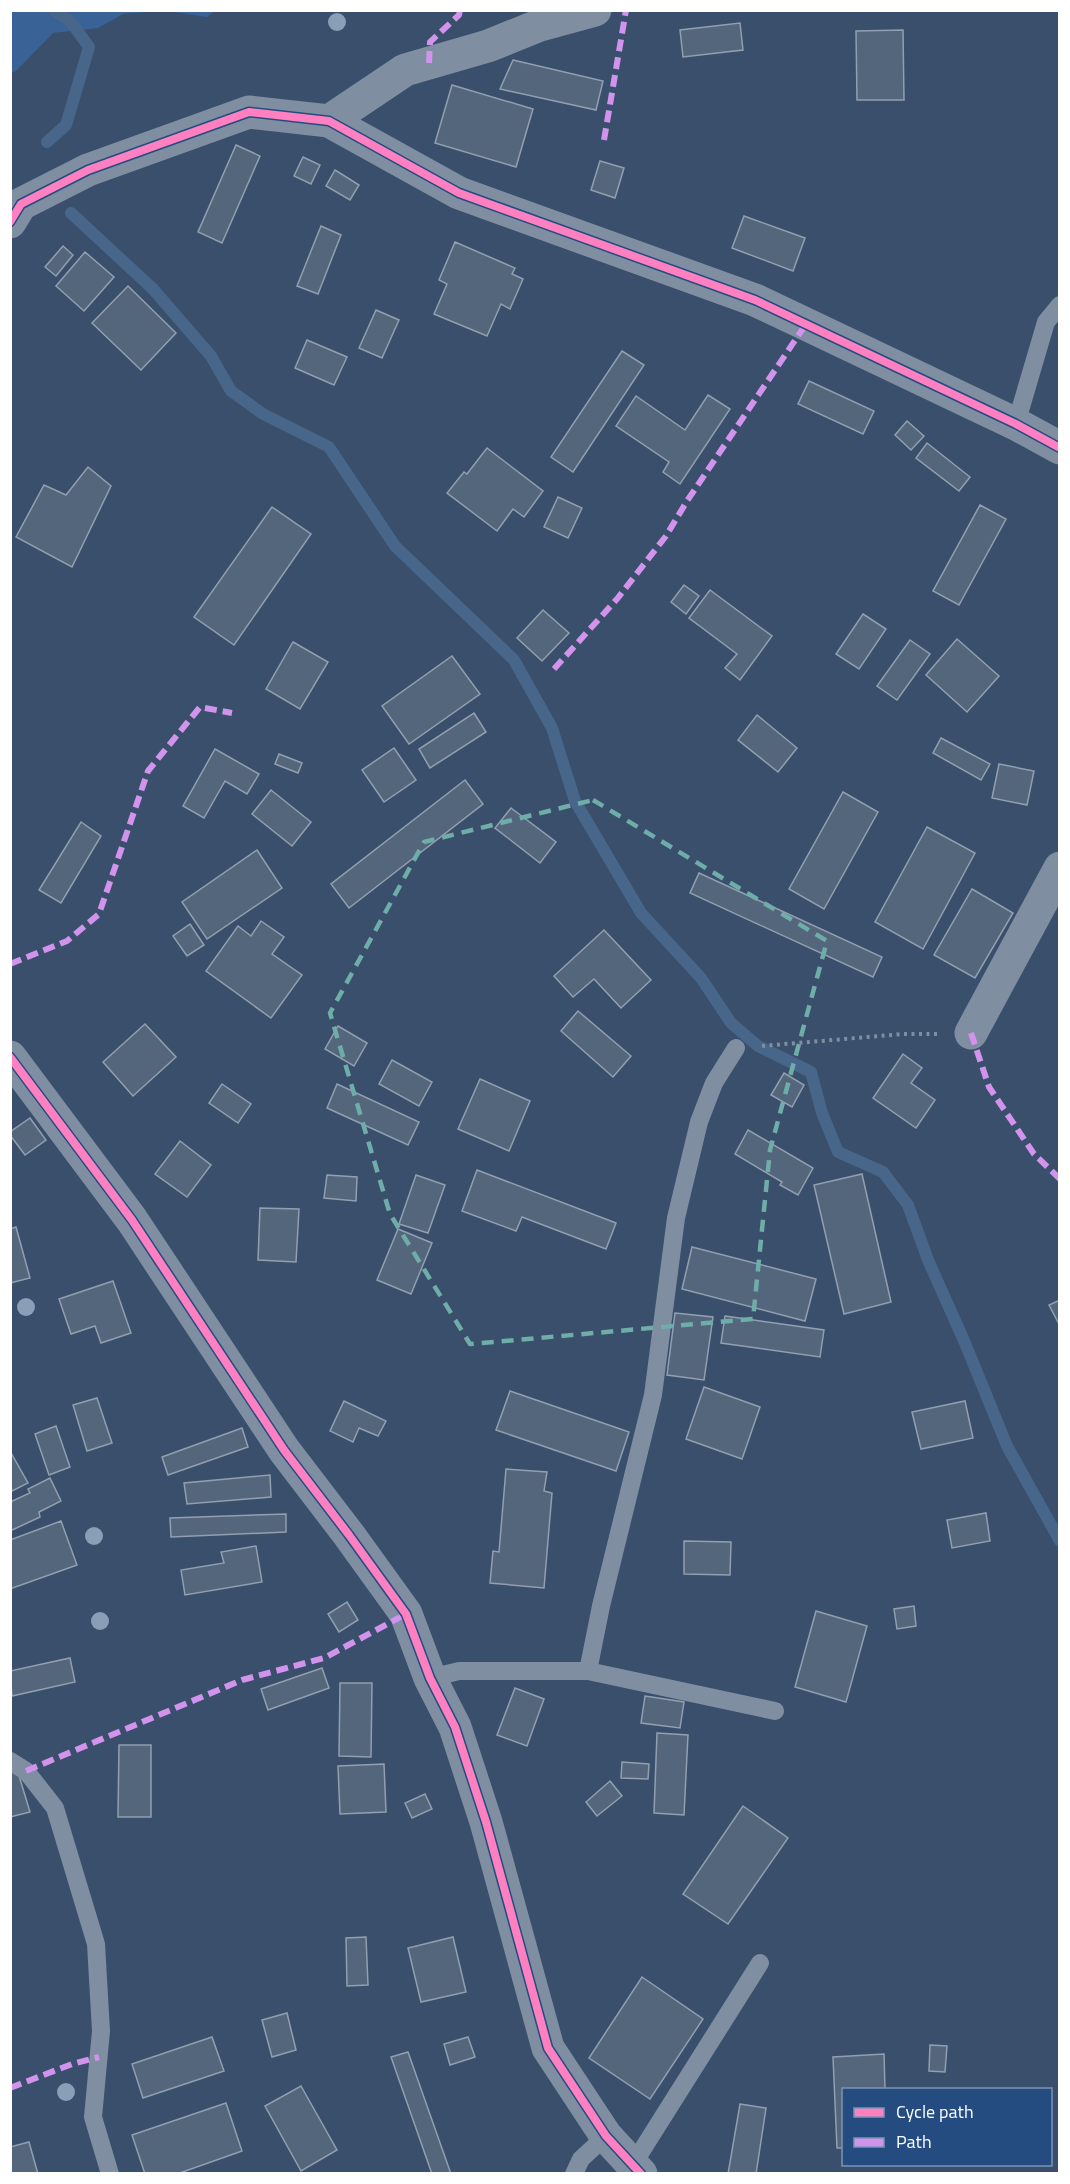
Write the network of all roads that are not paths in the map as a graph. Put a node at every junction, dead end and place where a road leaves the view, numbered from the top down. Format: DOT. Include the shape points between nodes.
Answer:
graph roads {
  1 [pos="596,10"];
  2 [pos="328,121"];
  3 [pos="14,209"];
  4 [pos="1059,305"];
  5 [pos="1016,424"];
  6 [pos="1059,448"];
  7 [pos="1059,868"];
  8 [pos="971,1033"];
  9 [pos="736,1048"];
  10 [pos="10,1058"];
  11 [pos="588,1671"];
  12 [pos="430,1678"];
  13 [pos="775,1711"];
  14 [pos="10,1761"];
  15 [pos="760,1963"];
  16 [pos="606,2136"];
  17 [pos="636,2170"];
  18 [pos="110,2174"];
  19 [pos="574,2174"];
  1 -- 2 [label="street" via="405,70"];
  2 -- 3 [label="street" via="249,112 88,170"];
  2 -- 5 [label="street" via="459,194 755,300"];
  4 -- 5 [label="lane" via="1047,322"];
  5 -- 6 [label="street"];
  7 -- 8 [label="street"];
  9 -- 11 [label="lane" via="714,1083 699,1122 676,1218 653,1395"];
  10 -- 12 [label="street" via="132,1220 284,1450 406,1614"];
  11 -- 12 [label="lane" via="459,1671"];
  11 -- 13 [label="lane"];
  12 -- 16 [label="street" via="456,1727 548,2048"];
  14 -- 18 [label="lane" via="26,1771 55,1808 96,1944 101,2031 93,2117"];
  15 -- 17 [label="lane"];
  16 -- 17 [label="street"];
  16 -- 19 [label="lane" via="581,2159"];
}
